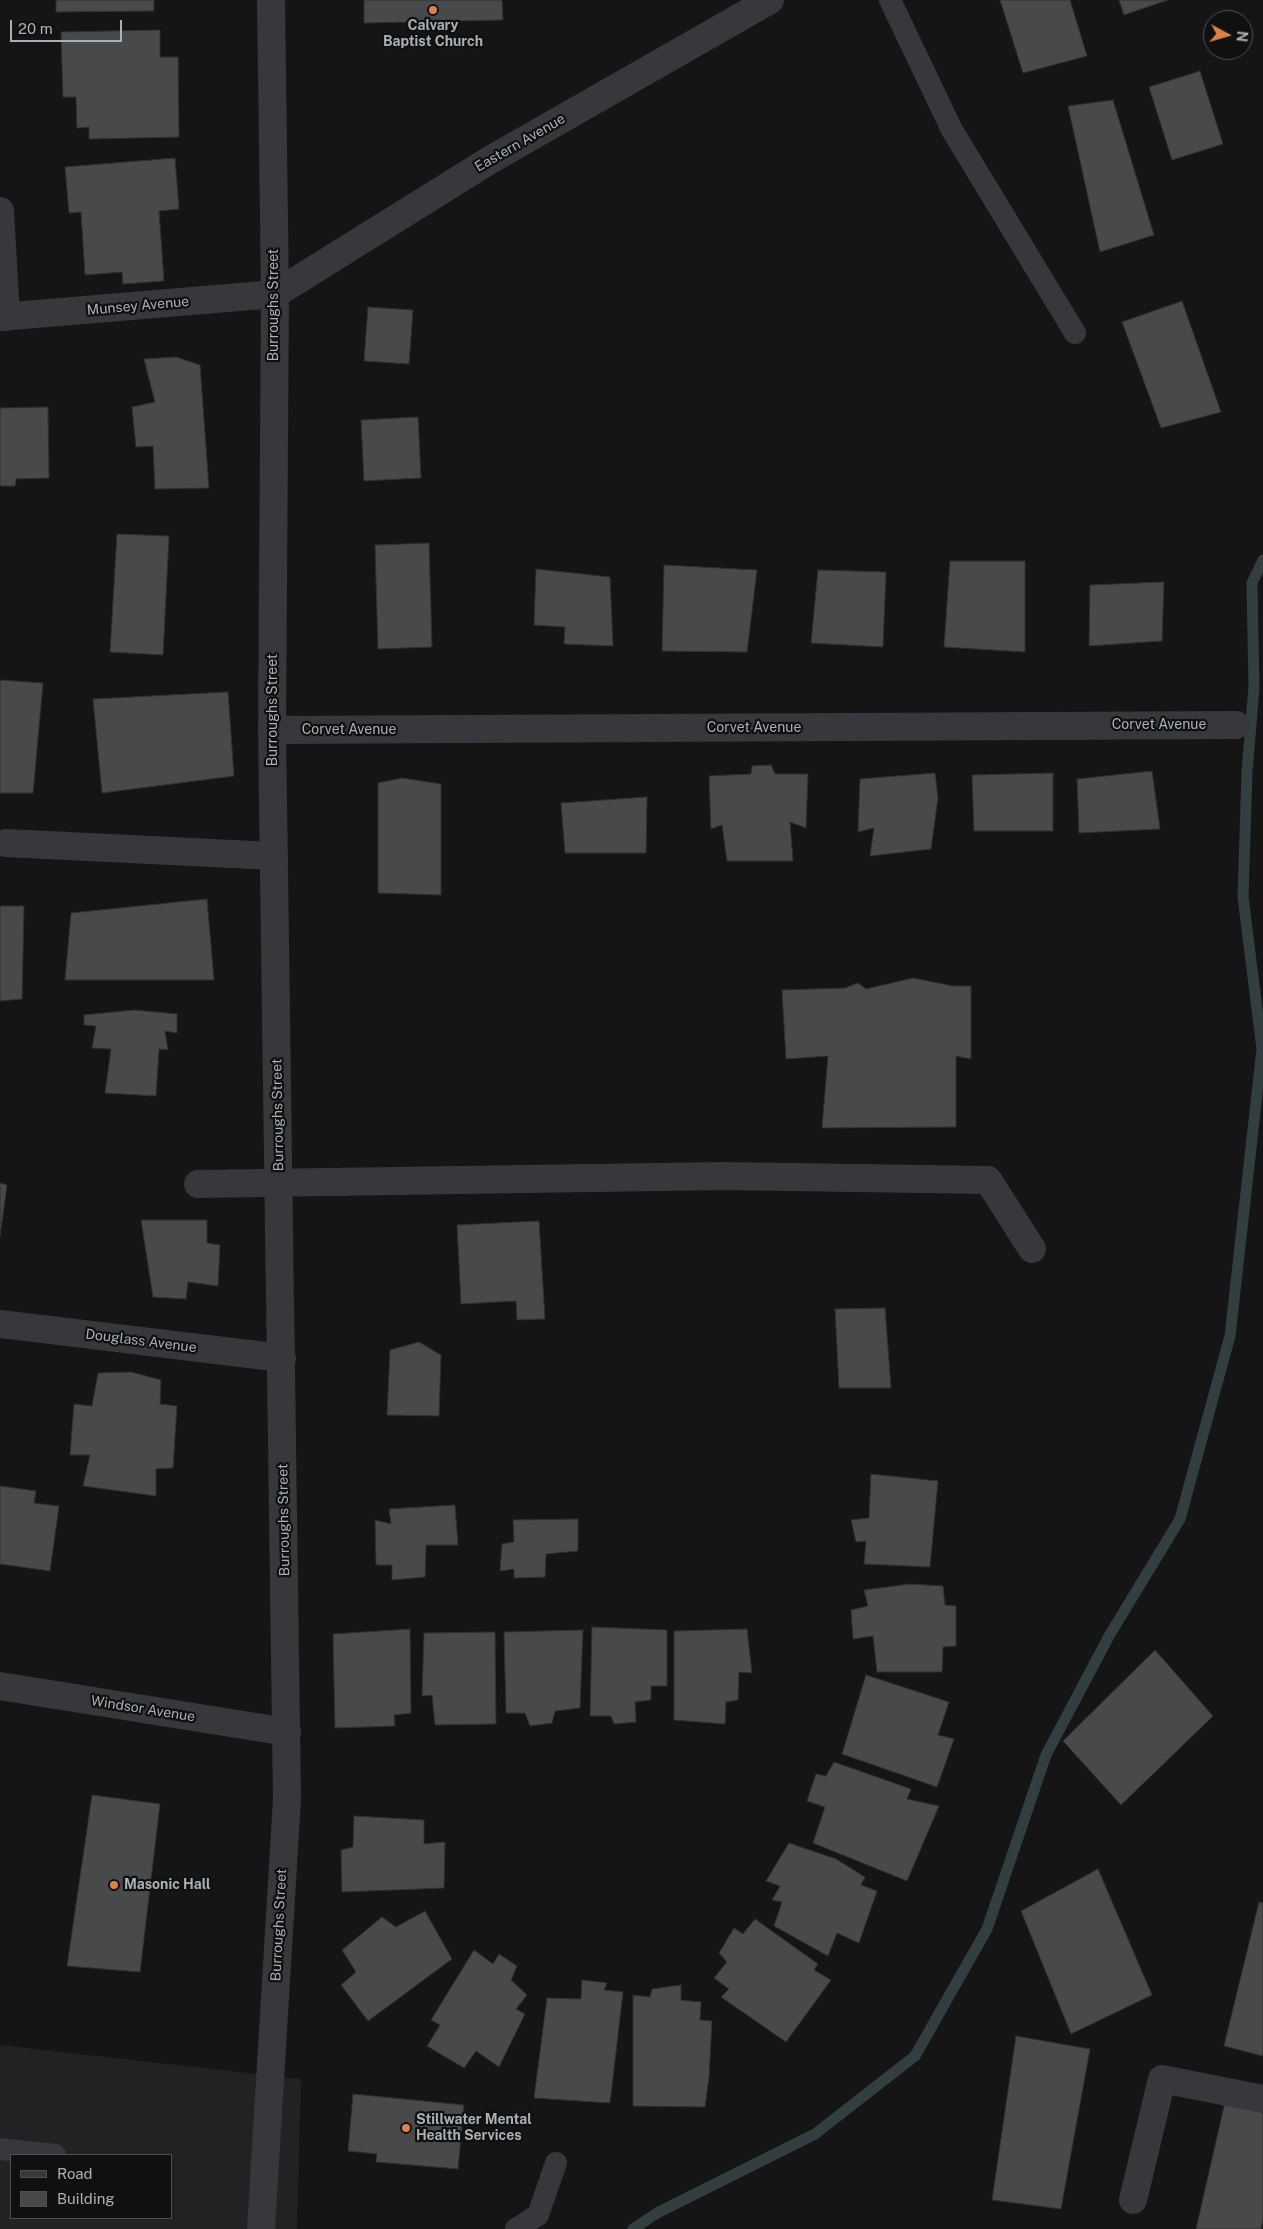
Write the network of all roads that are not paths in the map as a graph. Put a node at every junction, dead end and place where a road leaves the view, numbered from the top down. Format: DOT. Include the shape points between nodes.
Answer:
graph roads {
  1 [pos="271,0"];
  2 [pos="770,0"];
  3 [pos="890,0"];
  4 [pos="0,211"];
  5 [pos="275,294"];
  6 [pos="3,317"];
  7 [pos="1075,333"];
  8 [pos="1236,725"];
  9 [pos="272,730"];
  10 [pos="6,843"];
  11 [pos="274,856"];
  12 [pos="280,1182"];
  13 [pos="198,1184"];
  14 [pos="1032,1249"];
  15 [pos="0,1324"];
  16 [pos="282,1358"];
  17 [pos="0,1686"];
  18 [pos="287,1732"];
  19 [pos="1263,2098"];
  20 [pos="0,2149"];
  21 [pos="46,2154"];
  22 [pos="556,2163"];
  23 [pos="1133,2200"];
  24 [pos="261,2229"];
  25 [pos="516,2229"];
  1 -- 5 [label="street, Burroughs Street"];
  2 -- 5 [label="street, Eastern Avenue" via="490,160"];
  3 -- 7 [label="lane" via="952,130"];
  4 -- 6 [label="street"];
  5 -- 6 [label="street, Munsey Avenue"];
  5 -- 9 [label="street, Burroughs Street"];
  8 -- 9 [label="street, Corvet Avenue"];
  9 -- 11 [label="street, Burroughs Street"];
  10 -- 11 [label="street"];
  11 -- 12 [label="street, Burroughs Street"];
  12 -- 13 [label="street"];
  12 -- 14 [label="street" via="723,1176 988,1180"];
  12 -- 16 [label="street, Burroughs Street"];
  15 -- 16 [label="street, Douglass Avenue"];
  16 -- 18 [label="street, Burroughs Street"];
  17 -- 18 [label="street, Windsor Avenue"];
  18 -- 24 [label="street, Burroughs Street" via="287,1799"];
  19 -- 23 [label="street" via="1162,2078"];
  20 -- 21 [label="lane"];
  22 -- 25 [label="lane" via="538,2216"];
}
